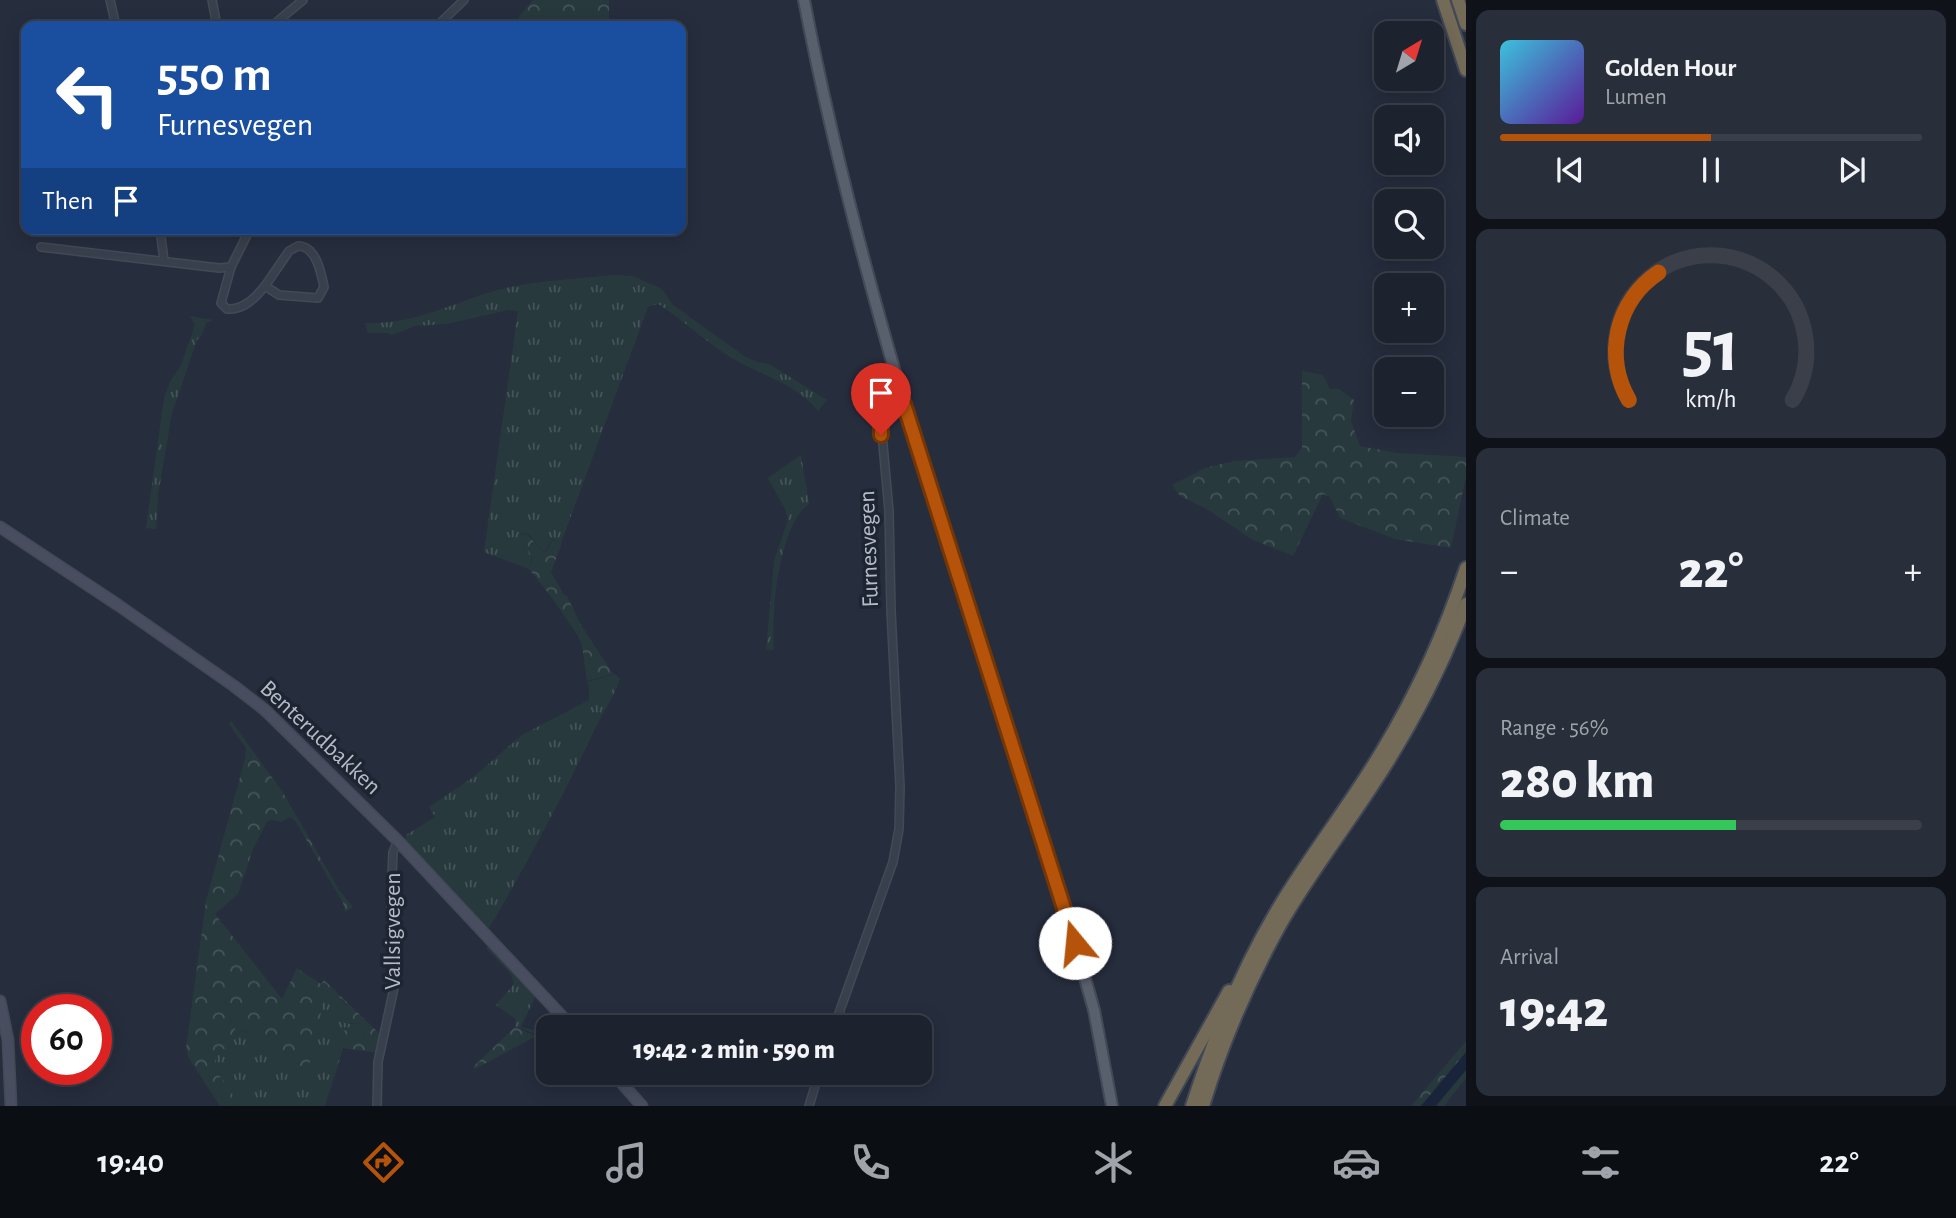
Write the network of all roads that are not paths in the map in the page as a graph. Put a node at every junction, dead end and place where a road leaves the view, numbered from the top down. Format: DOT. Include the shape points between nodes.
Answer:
graph roads {
  1 [pos="110,0"];
  2 [pos="212,0"];
  3 [pos="303,0"];
  4 [pos="464,0"];
  5 [pos="804,0"];
  6 [pos="1443,0"];
  7 [pos="1458,0"];
  8 [pos="115,21"];
  9 [pos="216,21"];
  10 [pos="278,21"];
  11 [pos="441,21"];
  12 [pos="1466,24"];
  13 [pos="1466,70"];
  14 [pos="161,235"];
  15 [pos="247,235"];
  16 [pos="41,247"];
  17 [pos="164,261"];
  18 [pos="231,267"];
  19 [pos="265,286"];
  20 [pos="904,404"];
  21 [pos="0,527"];
  22 [pos="1466,568"];
  23 [pos="1466,604"];
  24 [pos="398,841"];
  25 [pos="1251,959"];
  26 [pos="0,1001"];
  27 [pos="561,1015"];
  28 [pos="838,1015"];
  29 [pos="5,1081"];
  30 [pos="624,1085"];
  31 [pos="815,1085"];
  32 [pos="11,1106"];
  33 [pos="377,1106"];
  34 [pos="642,1106"];
  35 [pos="809,1106"];
  36 [pos="1112,1106"];
  37 [pos="1165,1106"];
  38 [pos="1192,1106"];
  39 [pos="1203,1106"];
  1 -- 8 [label="street"];
  2 -- 9 [label="street"];
  3 -- 10 [label="street"];
  4 -- 11 [label="street"];
  5 -- 20 [label="main road" via="842,178"];
  6 -- 13 [label="highway"];
  7 -- 12 [label="highway"];
  14 -- 17 [label="street"];
  15 -- 18 [label="street"];
  16 -- 17 [label="street"];
  17 -- 18 [label="street"];
  18 -- 19 [label="street" via="221,300 227,309 244,306"];
  19 -- 19 [label="street" via="289,251 304,246 311,251 324,287 316,299 279,295"];
  20 -- 28 [label="street, Furnesvegen" via="886,411 881,423 889,511 899,829 892,862"];
  20 -- 36 [label="main road" via="1075,943 1094,1010"];
  21 -- 24 [label="main road, Benterudbakken" via="249,697"];
  22 -- 25 [label="highway" via="1412,699"];
  23 -- 39 [label="highway" via="1406,731 1271,941 1235,1016"];
  24 -- 27 [label="main road, Benterudbakken"];
  24 -- 33 [label="street, Vallsigvegen" via="392,876 394,988 378,1062"];
  25 -- 37 [label="highway" via="1215,1013"];
  25 -- 38 [label="highway"];
  26 -- 29 [label="main road" via="8,1040"];
  29 -- 32 [label="main road"];
  30 -- 34 [label="main road"];
  31 -- 35 [label="street"];
}
